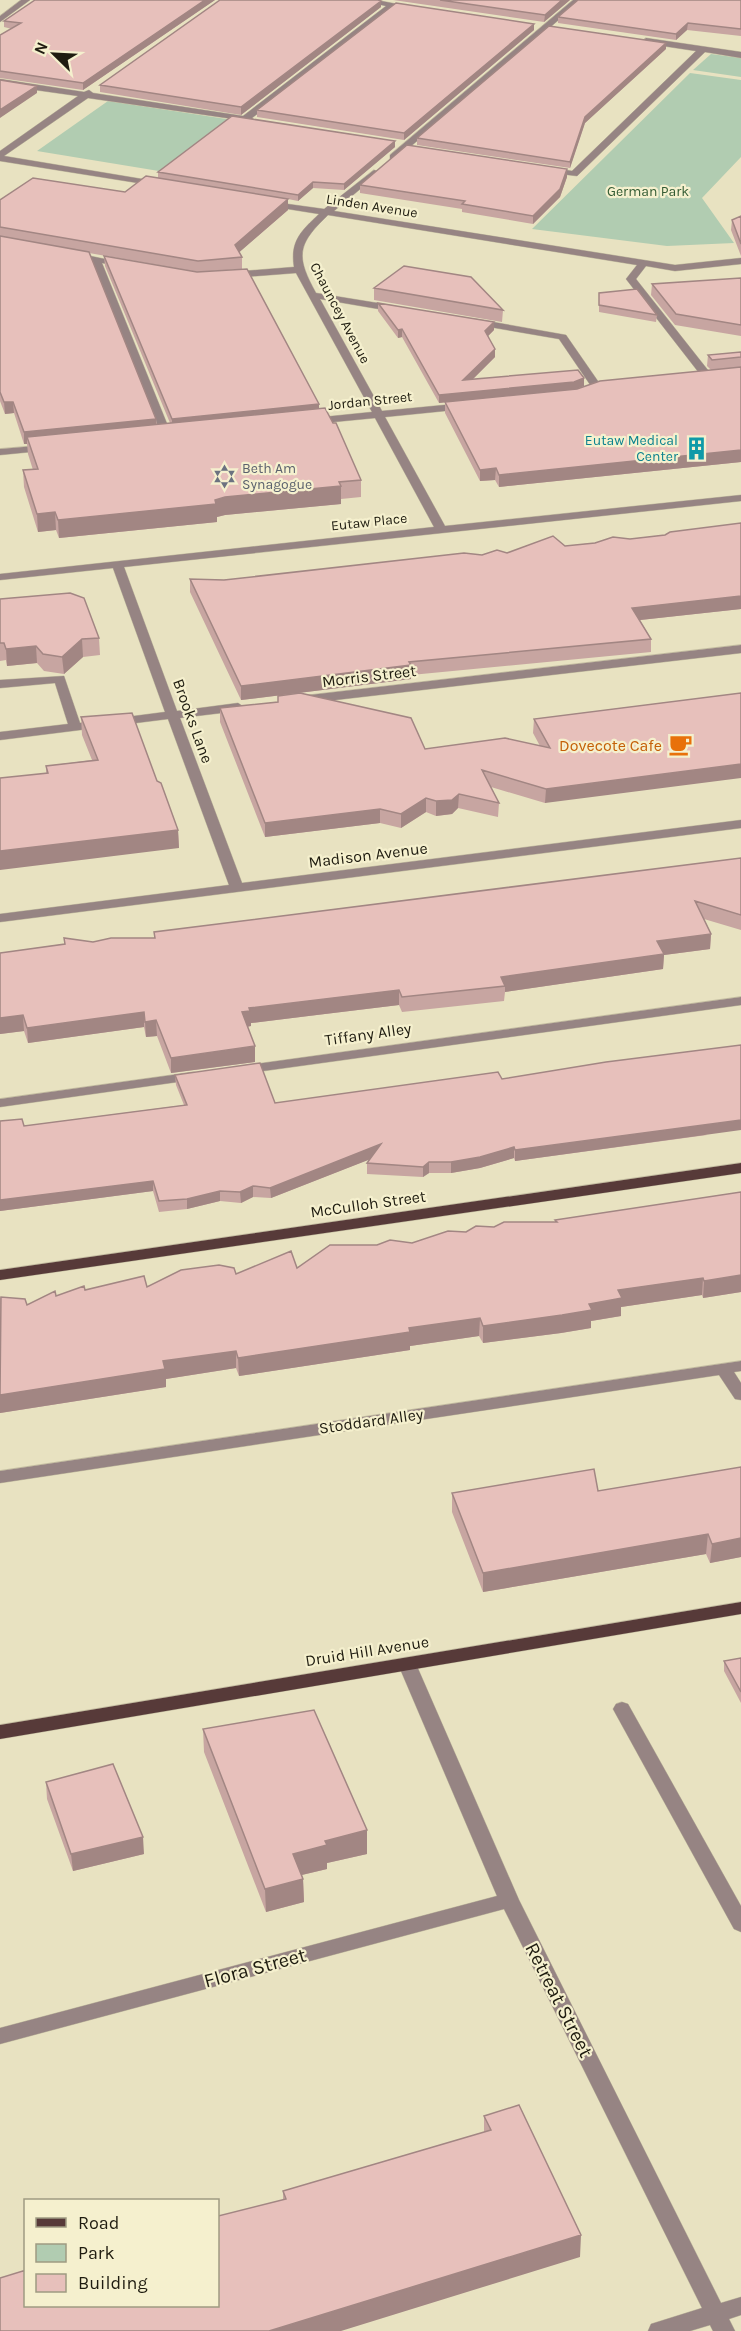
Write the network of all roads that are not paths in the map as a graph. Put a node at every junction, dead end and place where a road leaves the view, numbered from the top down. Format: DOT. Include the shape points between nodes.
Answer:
graph roads {
  1 [pos="26,0"];
  2 [pos="360,0"];
  3 [pos="578,0"];
  4 [pos="393,5"];
  5 [pos="427,10"];
  6 [pos="0,20"];
  7 [pos="542,26"];
  8 [pos="563,29"];
  9 [pos="638,40"];
  10 [pos="703,49"];
  11 [pos="741,55"];
  12 [pos="0,82"];
  13 [pos="95,89"];
  14 [pos="86,95"];
  15 [pos="245,119"];
  16 [pos="267,123"];
  17 [pos="403,145"];
  18 [pos="422,150"];
  19 [pos="0,157"];
  20 [pos="541,169"];
  21 [pos="168,186"];
  22 [pos="259,201"];
  23 [pos="328,212"];
  24 [pos="63,253"];
  25 [pos="95,259"];
  26 [pos="741,261"];
  27 [pos="644,263"];
  28 [pos="141,267"];
  29 [pos="299,270"];
  30 [pos="222,275"];
  31 [pos="313,295"];
  32 [pos="404,310"];
  33 [pos="460,320"];
  34 [pos="707,376"];
  35 [pos="597,388"];
  36 [pos="474,405"];
  37 [pos="380,415"];
  38 [pos="297,423"];
  39 [pos="155,437"];
  40 [pos="60,446"];
  41 [pos="0,452"];
  42 [pos="741,498"];
  43 [pos="441,529"];
  44 [pos="117,565"];
  45 [pos="0,577"];
  46 [pos="741,649"];
  47 [pos="0,684"];
  48 [pos="286,702"];
  49 [pos="251,706"];
  50 [pos="173,715"];
  51 [pos="75,727"];
  52 [pos="0,736"];
  53 [pos="741,824"];
  54 [pos="237,888"];
  55 [pos="0,918"];
  56 [pos="741,1001"];
  57 [pos="0,1103"];
  58 [pos="741,1168"];
  59 [pos="0,1275"];
  60 [pos="741,1366"];
  61 [pos="723,1369"];
  62 [pos="741,1395"];
  63 [pos="0,1477"];
  64 [pos="741,1608"];
  65 [pos="407,1664"];
  66 [pos="622,1708"];
  67 [pos="0,1732"];
  68 [pos="509,1900"];
  69 [pos="741,1924"];
  70 [pos="0,2036"];
  71 [pos="741,2306"];
  72 [pos="720,2322"];
  73 [pos="659,2331"];
  1 -- 6 [label="street"];
  2 -- 4 [label="street"];
  3 -- 7 [label="street, Chauncey Avenue"];
  4 -- 5 [label="street"];
  4 -- 15 [label="street"];
  7 -- 8 [label="street"];
  7 -- 17 [label="street, Chauncey Avenue"];
  9 -- 10 [label="street"];
  10 -- 11 [label="street"];
  10 -- 20 [label="street" via="574,174"];
  12 -- 14 [label="street"];
  13 -- 14 [label="street"];
  14 -- 15 [label="street"];
  14 -- 19 [label="street"];
  15 -- 16 [label="street"];
  17 -- 18 [label="street"];
  17 -- 23 [label="street, Chauncey Avenue"];
  19 -- 21 [label="street"];
  22 -- 23 [label="street, Linden Avenue"];
  23 -- 27 [label="street, Linden Avenue"];
  23 -- 29 [label="street, Chauncey Avenue" via="298,243"];
  24 -- 25 [label="street"];
  25 -- 28 [label="street"];
  25 -- 39 [label="street" via="173,435"];
  26 -- 27 [label="street, Linden Avenue" via="675,268"];
  27 -- 34 [label="street" via="631,279"];
  29 -- 30 [label="street"];
  29 -- 31 [label="street, Chauncey Avenue"];
  31 -- 32 [label="street"];
  31 -- 37 [label="street, Chauncey Avenue"];
  33 -- 35 [label="street" via="562,337"];
  36 -- 37 [label="street, Jordan Street"];
  37 -- 38 [label="street, Jordan Street"];
  37 -- 43 [label="street, Chauncey Avenue"];
  40 -- 41 [label="street"];
  42 -- 43 [label="street, Eutaw Place"];
  43 -- 44 [label="street, Eutaw Place"];
  44 -- 45 [label="street, Eutaw Place"];
  44 -- 50 [label="street, Brooks Lane"];
  46 -- 48 [label="street, Morris Street"];
  47 -- 51 [label="street" via="60,679"];
  49 -- 50 [label="street"];
  50 -- 51 [label="street"];
  50 -- 54 [label="street, Brooks Lane"];
  51 -- 52 [label="street"];
  53 -- 54 [label="street, Madison Avenue"];
  54 -- 55 [label="street, Madison Avenue"];
  56 -- 57 [label="street, Tiffany Alley"];
  58 -- 59 [label="main road, McCulloh Street"];
  60 -- 61 [label="street, Stoddard Alley"];
  61 -- 62 [label="street"];
  61 -- 63 [label="street, Stoddard Alley"];
  64 -- 65 [label="main road, Druid Hill Avenue"];
  65 -- 67 [label="main road, Druid Hill Avenue"];
  65 -- 68 [label="street, Retreat Street"];
  66 -- 69 [label="street"];
  68 -- 70 [label="street, Flora Street"];
  68 -- 72 [label="street, Retreat Street"];
  71 -- 72 [label="street"];
  72 -- 73 [label="street"];
}
